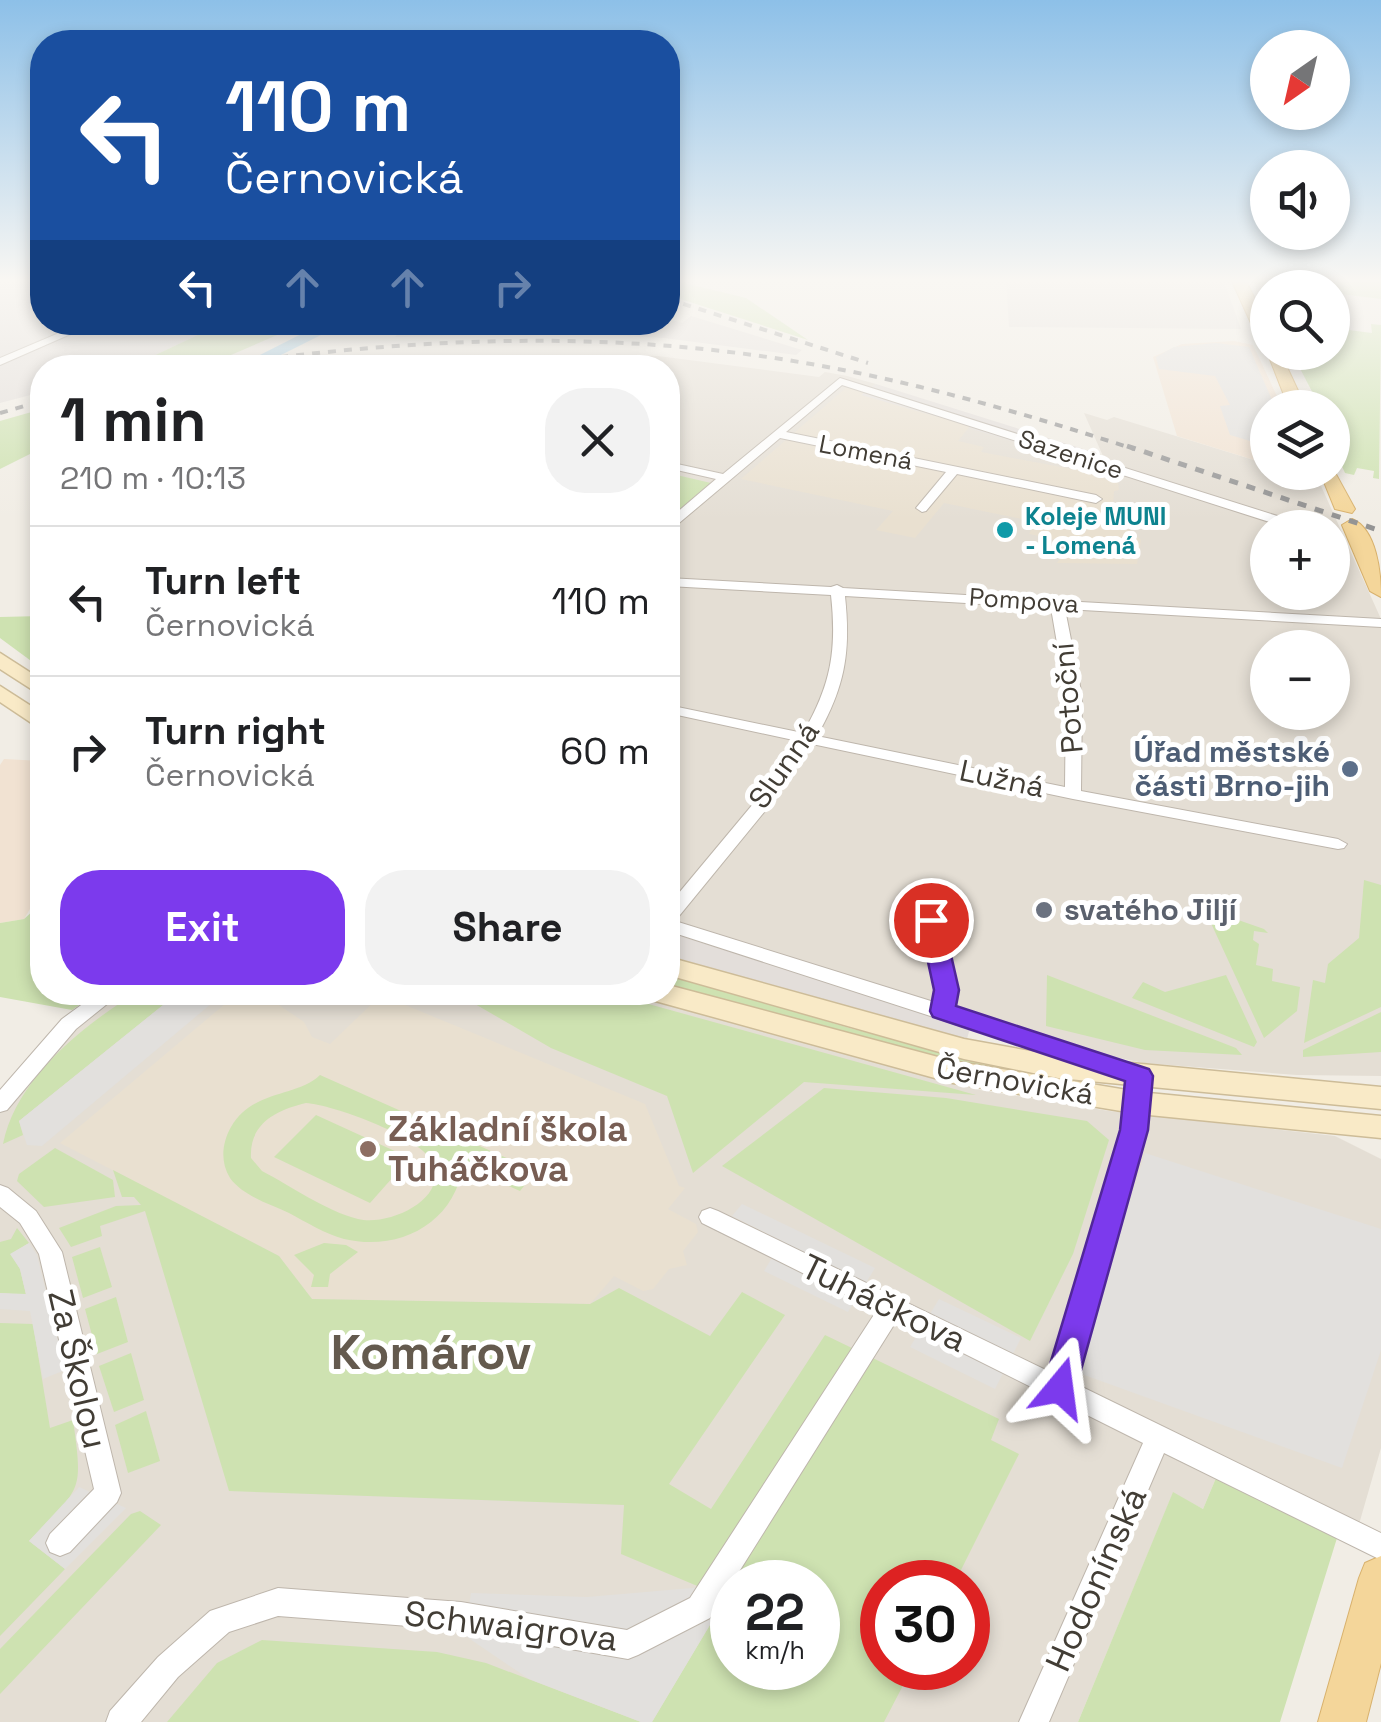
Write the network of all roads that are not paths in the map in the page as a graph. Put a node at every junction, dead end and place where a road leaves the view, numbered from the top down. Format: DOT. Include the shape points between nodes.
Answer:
graph roads {
  1 [pos="840,382"];
  2 [pos="778,434"];
  3 [pos="680,468"];
  4 [pos="954,470"];
  5 [pos="726,478"];
  6 [pos="1096,499"];
  7 [pos="922,508"];
  8 [pos="1250,512"];
  9 [pos="680,516"];
  10 [pos="1350,541"];
  11 [pos="680,582"];
  12 [pos="837,589"];
  13 [pos="1381,591"];
  14 [pos="1057,602"];
  15 [pos="1381,623"];
  16 [pos="0,660"];
  17 [pos="30,681"];
  18 [pos="0,692"];
  19 [pos="680,711"];
  20 [pos="30,714"];
  21 [pos="809,738"];
  22 [pos="1072,794"];
  23 [pos="1338,844"];
  24 [pos="680,906"];
  25 [pos="931,920"];
  26 [pos="680,926"];
  27 [pos="680,969"];
  28 [pos="680,998"];
  29 [pos="96,1005"];
  30 [pos="942,1011"];
  31 [pos="1381,1089"];
  32 [pos="1139,1090"];
  33 [pos="1286,1091"];
  34 [pos="1381,1098"];
  35 [pos="0,1104"];
  36 [pos="1302,1120"];
  37 [pos="1381,1126"];
  38 [pos="1381,1146"];
  39 [pos="0,1194"];
  40 [pos="710,1217"];
  41 [pos="892,1306"];
  42 [pos="1060,1388"];
  43 [pos="1158,1437"];
  44 [pos="60,1543"];
  45 [pos="1381,1548"];
  46 [pos="1381,1578"];
  47 [pos="121,1722"];
  48 [pos="1034,1722"];
  49 [pos="1342,1722"];
  1 -- 2 [label="street, Lomená"];
  1 -- 8 [label="street, Sazenice"];
  2 -- 4 [label="street, Lomená"];
  2 -- 5 [label="street, Lomená"];
  3 -- 5 [label="street"];
  4 -- 6 [label="street, Lomená"];
  4 -- 7 [label="street, Lomená"];
  5 -- 9 [label="street, Lomená"];
  10 -- 13 [label="main road"];
  11 -- 12 [label="street, Pompova"];
  12 -- 14 [label="street, Pompova"];
  12 -- 21 [label="street, Slunná" via="843,640 838,668"];
  14 -- 15 [label="street, Pompova"];
  14 -- 22 [label="street, Potoční" via="1074,696"];
  16 -- 17 [label="main road"];
  18 -- 20 [label="main road"];
  19 -- 21 [label="street, Lužná"];
  21 -- 22 [label="street, Lužná"];
  21 -- 24 [label="street, Slunná"];
  22 -- 23 [label="street, Lužná"];
  25 -- 30 [label="street, Černovická" via="947,990"];
  26 -- 30 [label="street, Černovická"];
  27 -- 32 [label="main road, Černovická"];
  28 -- 32 [label="main road, Černovická" via="953,1072"];
  29 -- 35 [label="street" via="70,1024"];
  30 -- 32 [label="street, Černovická"];
  31 -- 33 [label="main road"];
  32 -- 33 [label="main road, Černovická"];
  32 -- 36 [label="main road, Černovická"];
  32 -- 42 [label="street"];
  33 -- 34 [label="main road"];
  36 -- 37 [label="main road, Černovická"];
  36 -- 38 [label="main road"];
  39 -- 44 [label="street, Za Školou" via="28,1217 50,1252 108,1493"];
  40 -- 41 [label="street, Tuháčkova"];
  41 -- 42 [label="street, Tuháčkova"];
  41 -- 47 [label="street, Schwaigrova" via="700,1608 628,1645 460,1616 278,1602 220,1621"];
  42 -- 43 [label="street, Tuháčkova"];
  43 -- 45 [label="street, Tuháčkova"];
  43 -- 48 [label="street, Hodonínská"];
  46 -- 49 [label="main road"];
}
